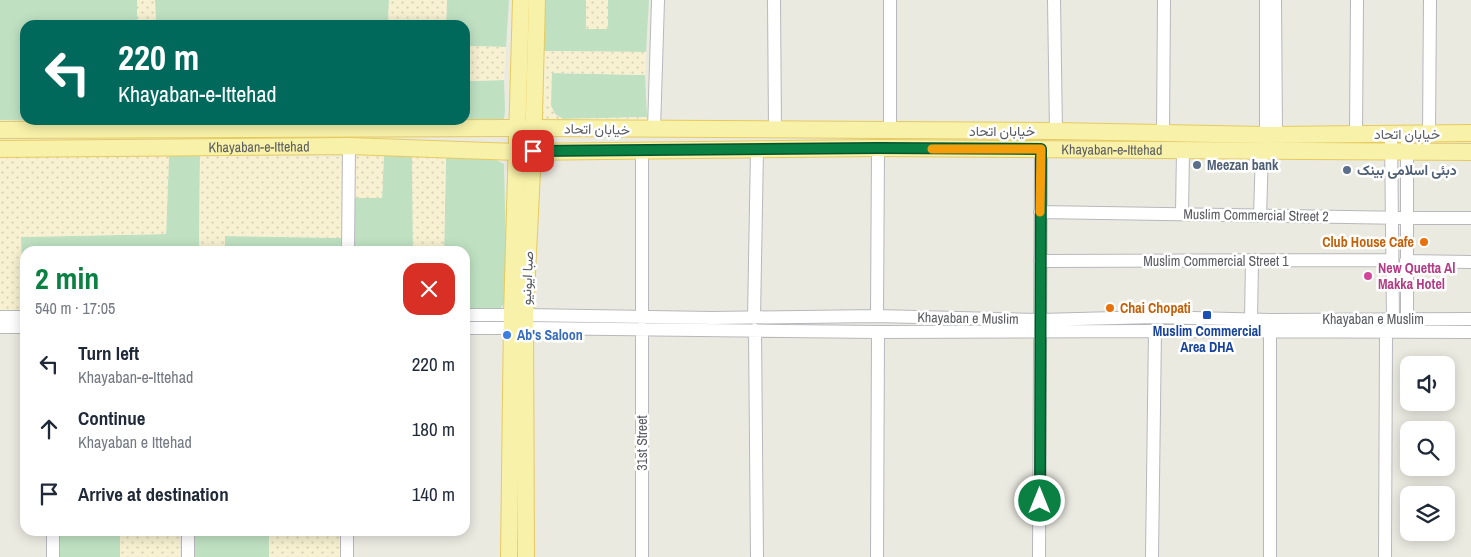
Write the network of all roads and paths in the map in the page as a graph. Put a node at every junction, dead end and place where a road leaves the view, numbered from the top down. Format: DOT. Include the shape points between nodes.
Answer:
graph roads {
  1 [pos="521,0"];
  2 [pos="536,0"];
  3 [pos="658,0"];
  4 [pos="774,0"];
  5 [pos="890,0"];
  6 [pos="1054,0"];
  7 [pos="1164,0"];
  8 [pos="1266,0"];
  9 [pos="1276,0"];
  10 [pos="1357,0"];
  11 [pos="1430,0"];
  12 [pos="525,129"];
  13 [pos="775,129"];
  14 [pos="0,130"];
  15 [pos="654,130"];
  16 [pos="890,130"];
  17 [pos="1056,132"];
  18 [pos="1163,133"];
  19 [pos="1356,134"];
  20 [pos="1399,134"];
  21 [pos="1471,134"];
  22 [pos="1271,135"];
  23 [pos="1429,135"];
  24 [pos="349,146"];
  25 [pos="878,148"];
  26 [pos="0,149"];
  27 [pos="757,149"];
  28 [pos="1041,149"];
  29 [pos="642,150"];
  30 [pos="1183,150"];
  31 [pos="525,151"];
  32 [pos="1262,151"];
  33 [pos="1399,152"];
  34 [pos="1471,152"];
  35 [pos="1040,212"];
  36 [pos="1182,214"];
  37 [pos="1260,216"];
  38 [pos="1392,218"];
  39 [pos="1407,218"];
  40 [pos="1471,218"];
  41 [pos="348,246"];
  42 [pos="1392,260"];
  43 [pos="1040,261"];
  44 [pos="1252,261"];
  45 [pos="1406,261"];
  46 [pos="1471,262"];
  47 [pos="470,316"];
  48 [pos="877,316"];
  49 [pos="816,317"];
  50 [pos="20,318"];
  51 [pos="952,318"];
  52 [pos="1201,318"];
  53 [pos="1251,319"];
  54 [pos="1471,319"];
  55 [pos="1392,320"];
  56 [pos="1407,320"];
  57 [pos="3,322"];
  58 [pos="519,322"];
  59 [pos="642,323"];
  60 [pos="755,324"];
  61 [pos="20,326"];
  62 [pos="1040,326"];
  63 [pos="1336,326"];
  64 [pos="470,327"];
  65 [pos="816,331"];
  66 [pos="1155,331"];
  67 [pos="1201,331"];
  68 [pos="1270,331"];
  69 [pos="878,332"];
  70 [pos="952,332"];
  71 [pos="1471,332"];
  72 [pos="1386,333"];
  73 [pos="53,536"];
  74 [pos="188,536"];
  75 [pos="347,536"];
  76 [pos="53,557"];
  77 [pos="188,557"];
  78 [pos="347,557"];
  79 [pos="509,557"];
  80 [pos="526,557"];
  81 [pos="642,557"];
  82 [pos="757,557"];
  83 [pos="877,557"];
  84 [pos="1039,557"];
  85 [pos="1152,557"];
  86 [pos="1270,557"];
  87 [pos="1385,557"];
  1 -- 12 [label="main road, صبا ایونیو"];
  2 -- 12 [label="main road, صبا ایونیو"];
  3 -- 15 [label="street"];
  4 -- 13 [label="street"];
  5 -- 16 [label="street"];
  6 -- 17 [label="street"];
  7 -- 18 [label="street"];
  8 -- 22 [label="street"];
  9 -- 22 [label="street"];
  10 -- 19 [label="street"];
  11 -- 23 [label="street"];
  12 -- 14 [label="main road, Khayaban-e-Ittehad"];
  12 -- 15 [label="main road, خیابان اتحاد"];
  12 -- 31 [label="main road, صبا ایونیو"];
  13 -- 15 [label="main road, خیابان اتحاد"];
  13 -- 16 [label="main road, خیابان اتحاد"];
  16 -- 17 [label="main road, خیابان اتحاد"];
  17 -- 18 [label="main road, خیابان اتحاد"];
  18 -- 22 [label="main road, خیابان اتحاد"];
  19 -- 20 [label="main road, خیابان اتحاد"];
  19 -- 22 [label="main road, خیابان اتحاد"];
  20 -- 23 [label="main road, خیابان اتحاد"];
  20 -- 33 [label="street"];
  21 -- 23 [label="main road, خیابان اتحاد"];
  24 -- 26 [label="main road, Khayaban-e-Ittehad"];
  24 -- 31 [label="main road, Khayaban-e-Ittehad"];
  24 -- 41 [label="street"];
  25 -- 27 [label="main road, Khayaban-e-Ittehad"];
  25 -- 28 [label="main road, Khayaban-e-Ittehad"];
  25 -- 48 [label="street"];
  27 -- 29 [label="main road, Khayaban-e-Ittehad"];
  27 -- 60 [label="street"];
  28 -- 30 [label="main road, Khayaban-e-Ittehad"];
  28 -- 35 [label="street"];
  29 -- 31 [label="main road, Khayaban-e-Ittehad"];
  29 -- 59 [label="street, 31st Street"];
  30 -- 32 [label="main road, Khayaban-e-Ittehad"];
  30 -- 36 [label="street"];
  31 -- 58 [label="main road, صبا ایونیو"];
  32 -- 33 [label="main road, Khayaban-e-Ittehad"];
  32 -- 37 [label="street"];
  33 -- 34 [label="main road, خیابان اتحاد"];
  33 -- 38 [label="street"];
  33 -- 39 [label="street"];
  35 -- 36 [label="street, Muslim Commercial Street 2"];
  35 -- 43 [label="street"];
  36 -- 37 [label="street, Muslim Commercial Street 2"];
  37 -- 38 [label="street, Muslim Commercial Street 2"];
  38 -- 39 [label="street, Muslim Commercial Street 2"];
  38 -- 42 [label="street"];
  39 -- 40 [label="street, Muslim Commercial Street 2"];
  39 -- 45 [label="street"];
  42 -- 44 [label="street, Muslim Commercial Street 1"];
  42 -- 55 [label="street"];
  43 -- 44 [label="street, Muslim Commercial Street 1"];
  43 -- 62 [label="street"];
  44 -- 53 [label="street"];
  45 -- 46 [label="street"];
  45 -- 56 [label="street"];
  47 -- 58 [label="street, Khayaban e Muslim"];
  48 -- 49 [label="street, Khayaban e Muslim"];
  48 -- 51 [label="street, Khayaban e Muslim"];
  49 -- 60 [label="street, Khayaban e Muslim"];
  49 -- 65 [label="street"];
  50 -- 57 [label="street"];
  51 -- 62 [label="street, Khayaban e Muslim"];
  51 -- 70 [label="street"];
  52 -- 53 [label="street, Khayaban e Muslim"];
  52 -- 62 [label="street, Khayaban e Muslim" via="1154,317"];
  52 -- 67 [label="street"];
  53 -- 63 [label="street, Khayaban e Muslim"];
  54 -- 56 [label="street, Khayaban e Muslim"];
  55 -- 56 [label="street, Khayaban e Muslim"];
  55 -- 63 [label="street, Khayaban e Muslim"];
  57 -- 61 [label="street"];
  58 -- 59 [label="street, Khayaban e Muslim"];
  58 -- 64 [label="street, Khayaban e Muslim"];
  58 -- 79 [label="main road, صبا ایونیو"];
  58 -- 80 [label="main road, صبا ایونیو"];
  59 -- 60 [label="street, Khayaban e Muslim"];
  59 -- 81 [label="street, 31st Street"];
  60 -- 65 [label="street, Khayaban e Muslim"];
  60 -- 82 [label="street"];
  62 -- 66 [label="street, Khayaban e Muslim"];
  62 -- 70 [label="street, Khayaban e Muslim"];
  62 -- 84 [label="street"];
  63 -- 68 [label="street, Khayaban e Muslim"];
  63 -- 72 [label="street, Khayaban e Muslim"];
  65 -- 69 [label="street, Khayaban e Muslim"];
  66 -- 67 [label="street, Khayaban e Muslim"];
  66 -- 85 [label="street"];
  67 -- 68 [label="street, Khayaban e Muslim"];
  68 -- 86 [label="street"];
  69 -- 70 [label="street, Khayaban e Muslim"];
  69 -- 83 [label="street"];
  71 -- 72 [label="street, Khayaban e Muslim"];
  72 -- 87 [label="street"];
  73 -- 76 [label="street"];
  74 -- 77 [label="street"];
  75 -- 78 [label="street"];
}
